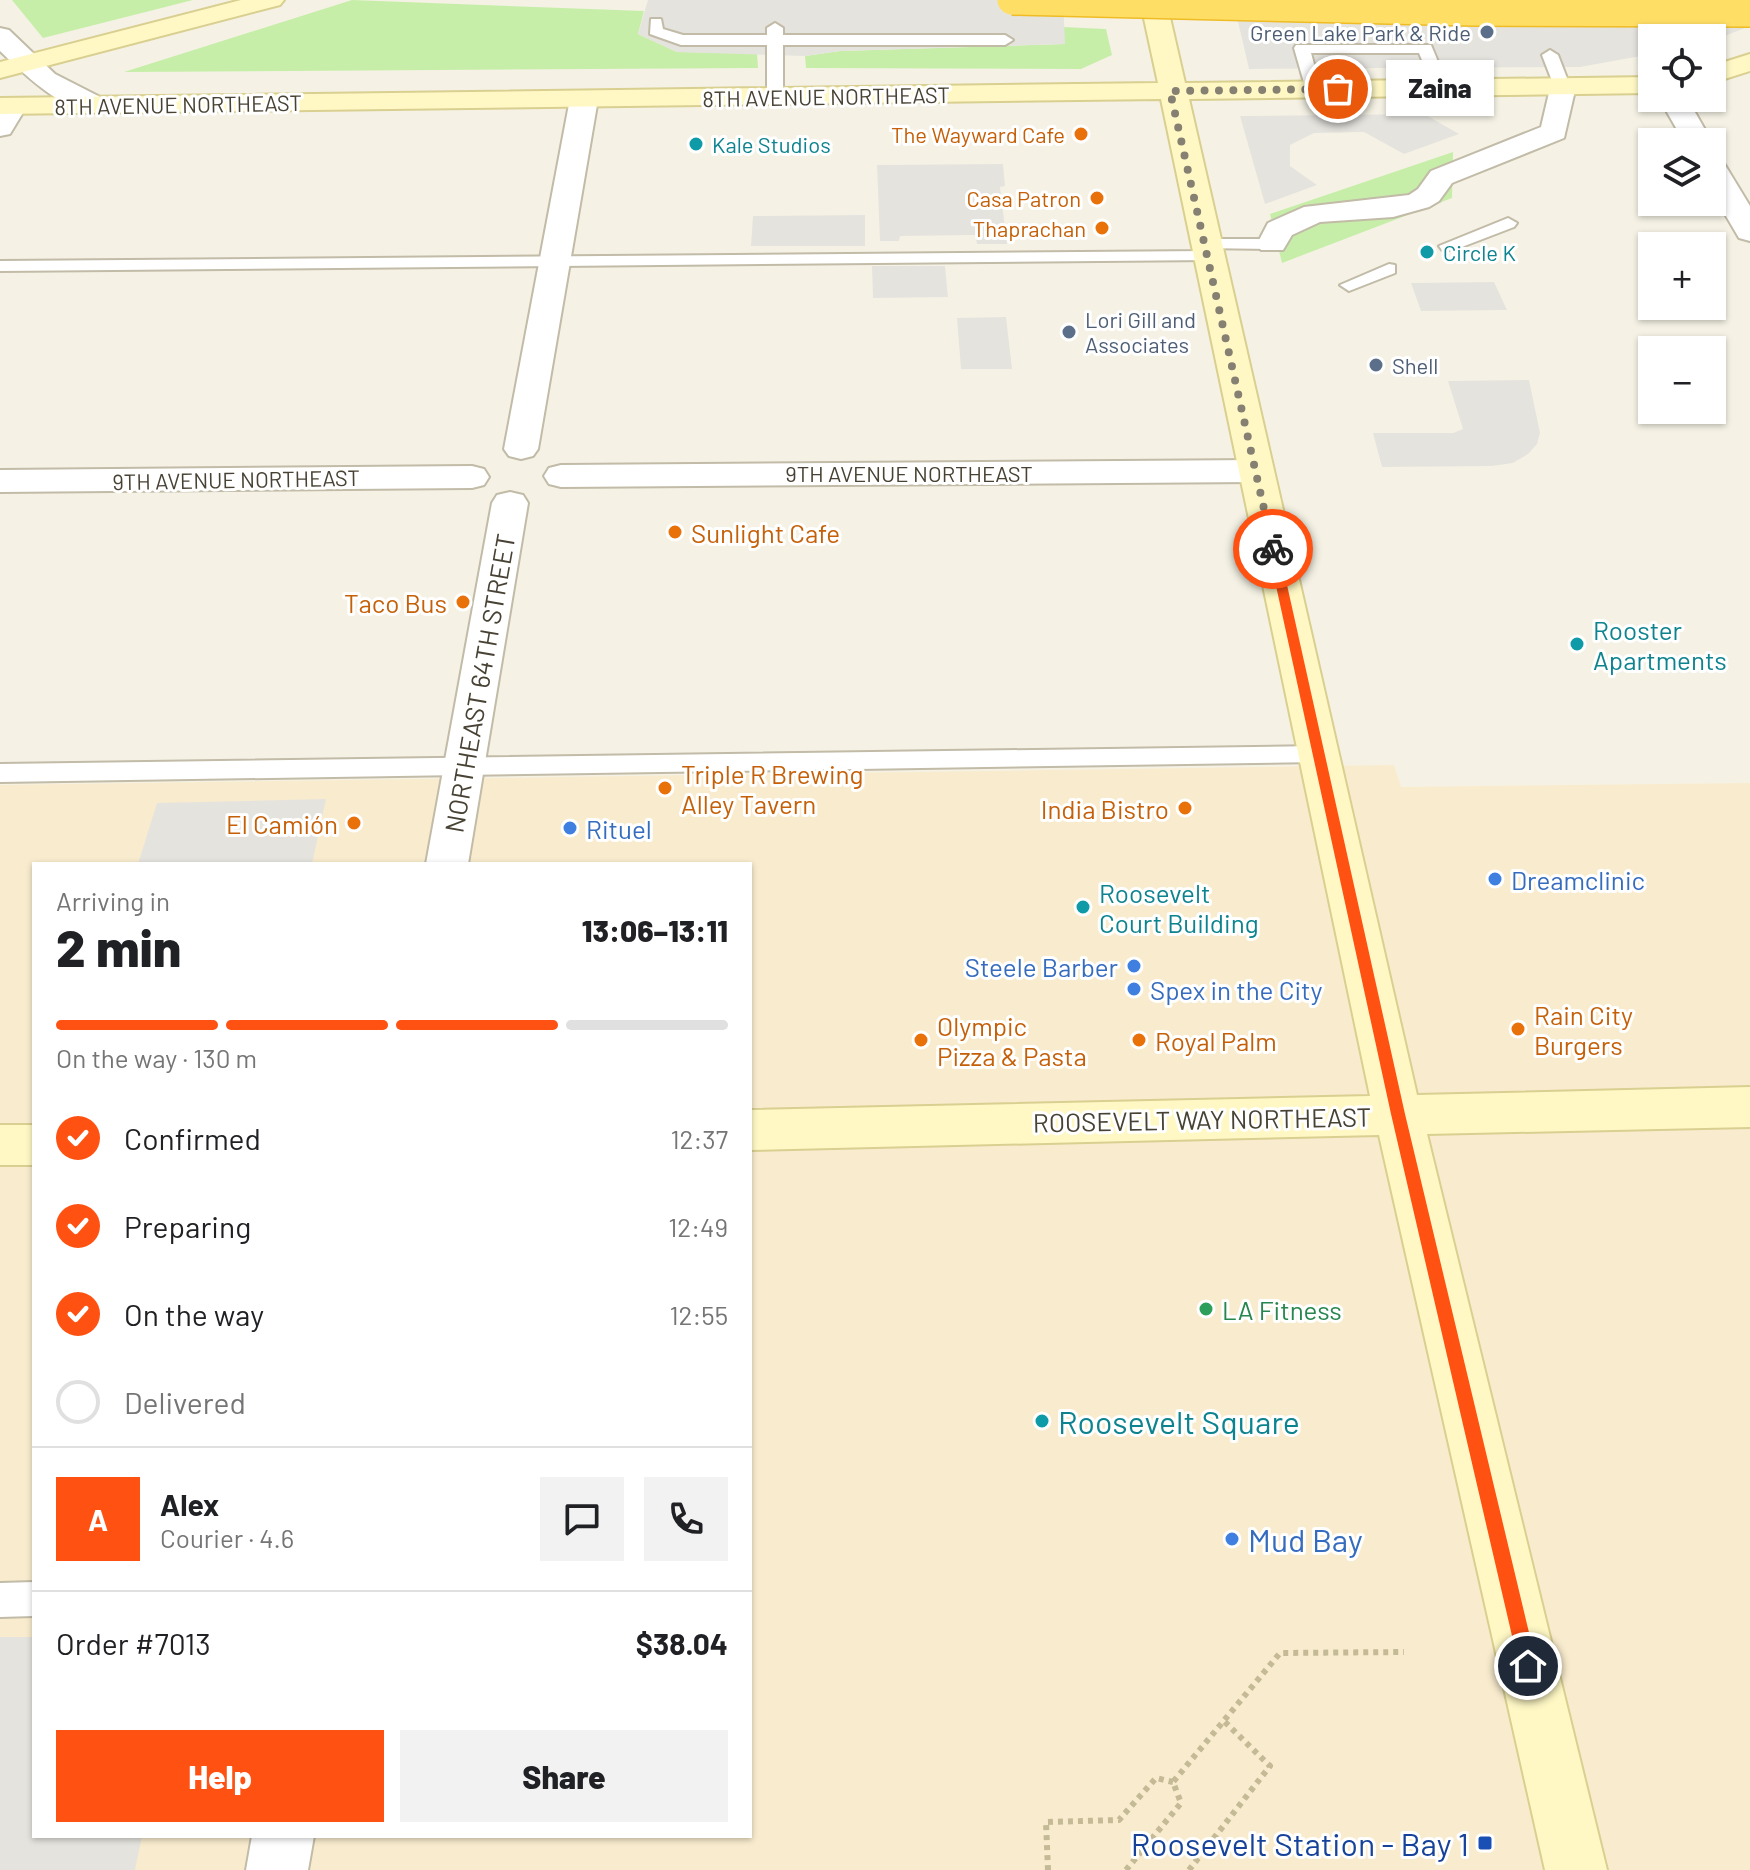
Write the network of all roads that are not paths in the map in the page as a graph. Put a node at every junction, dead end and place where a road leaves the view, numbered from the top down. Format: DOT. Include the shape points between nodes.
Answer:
graph roads {
  1 [pos="271,0"];
  2 [pos="1012,0"];
  3 [pos="1153,0"];
  4 [pos="1750,1"];
  5 [pos="1750,12"];
  6 [pos="656,22"];
  7 [pos="1682,24"];
  8 [pos="776,35"];
  9 [pos="0,36"];
  10 [pos="1005,40"];
  11 [pos="1550,55"];
  12 [pos="1750,62"];
  13 [pos="29,64"];
  14 [pos="0,70"];
  15 [pos="1726,70"];
  16 [pos="1638,85"];
  17 [pos="1562,86"];
  18 [pos="1441,88"];
  19 [pos="1313,90"];
  20 [pos="1170,91"];
  21 [pos="775,96"];
  22 [pos="584,99"];
  23 [pos="94,105"];
  24 [pos="4,113"];
  25 [pos="1726,190"];
  26 [pos="1508,223"];
  27 [pos="1750,232"];
  28 [pos="1272,244"];
  29 [pos="1448,246"];
  30 [pos="1206,250"];
  31 [pos="555,260"];
  32 [pos="0,266"];
  33 [pos="1389,269"];
  34 [pos="1349,285"];
  35 [pos="521,449"];
  36 [pos="1256,471"];
  37 [pos="561,476"];
  38 [pos="472,477"];
  39 [pos="0,481"];
  40 [pos="510,503"];
  41 [pos="1320,754"];
  42 [pos="463,769"];
  43 [pos="0,773"];
  44 [pos="447,862"];
  45 [pos="1750,1107"];
  46 [pos="1398,1114"];
  47 [pos="752,1130"];
  48 [pos="0,1145"];
  49 [pos="32,1145"];
  50 [pos="32,1599"];
  51 [pos="0,1600"];
  52 [pos="283,1838"];
  53 [pos="277,1870"];
  54 [pos="1576,1870"];
  1 -- 13 [label="main road"];
  2 -- 5 [label="highway, bridge"];
  3 -- 20 [label="main road"];
  4 -- 7 [label="lane"];
  6 -- 8 [label="lane" via="655,31 681,40"];
  8 -- 10 [label="lane"];
  8 -- 21 [label="lane"];
  9 -- 13 [label="street"];
  11 -- 17 [label="lane"];
  12 -- 15 [label="main road"];
  13 -- 14 [label="main road"];
  13 -- 23 [label="street" via="45,80"];
  16 -- 17 [label="main road, 8TH AVENUE NORTHEAST"];
  17 -- 18 [label="main road, 8TH AVENUE NORTHEAST"];
  17 -- 28 [label="street" via="1554,132 1441,177 1429,195 1406,205 1300,217 1279,229"];
  18 -- 19 [label="main road, 8TH AVENUE NORTHEAST"];
  18 -- 19 [label="lane" via="1425,48 1302,48"];
  19 -- 20 [label="main road, 8TH AVENUE NORTHEAST"];
  20 -- 21 [label="main road, 8TH AVENUE NORTHEAST"];
  20 -- 30 [label="main road"];
  21 -- 22 [label="main road, 8TH AVENUE NORTHEAST"];
  22 -- 23 [label="main road, 8TH AVENUE NORTHEAST"];
  22 -- 31 [label="street"];
  23 -- 24 [label="main road, 8TH AVENUE NORTHEAST"];
  25 -- 27 [label="street"];
  26 -- 29 [label="lane"];
  28 -- 30 [label="lane"];
  30 -- 31 [label="lane"];
  30 -- 36 [label="main road"];
  31 -- 32 [label="lane"];
  31 -- 35 [label="street"];
  33 -- 34 [label="lane"];
  35 -- 37 [label="street" via="553,457 560,463"];
  35 -- 38 [label="street" via="484,459"];
  36 -- 37 [label="street, 9TH AVENUE NORTHEAST"];
  36 -- 41 [label="main road"];
  37 -- 40 [label="street" via="544,496"];
  38 -- 39 [label="street, 9TH AVENUE NORTHEAST"];
  38 -- 40 [label="street" via="480,495"];
  40 -- 42 [label="street, NORTHEAST 64TH STREET"];
  41 -- 42 [label="lane"];
  41 -- 46 [label="main road"];
  42 -- 43 [label="lane"];
  42 -- 44 [label="street, NORTHEAST 64TH STREET"];
  45 -- 46 [label="main road, ROOSEVELT WAY NORTHEAST"];
  46 -- 47 [label="main road, ROOSEVELT WAY NORTHEAST"];
  46 -- 54 [label="main road"];
  48 -- 49 [label="main road"];
  50 -- 51 [label="lane"];
  52 -- 53 [label="street"];
}
